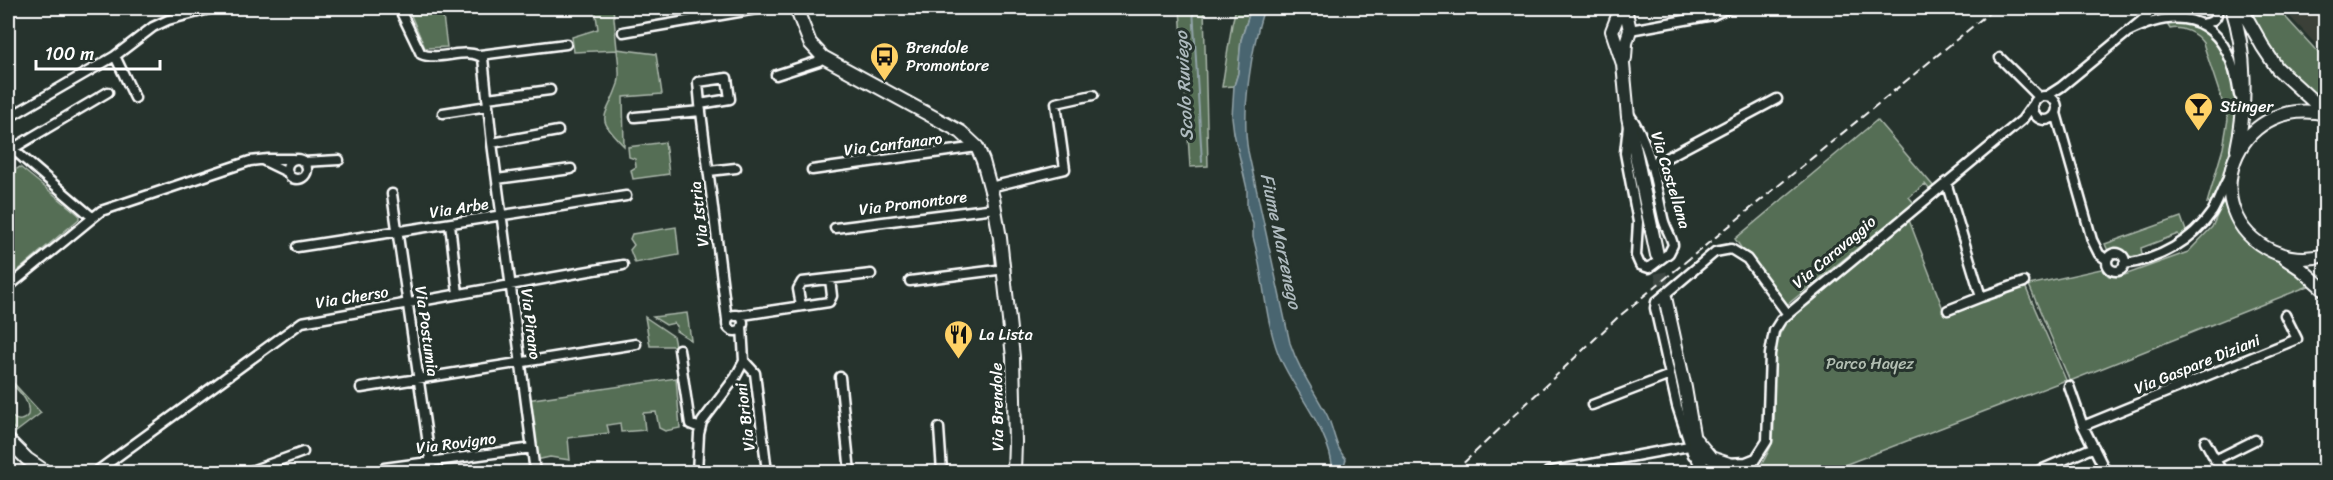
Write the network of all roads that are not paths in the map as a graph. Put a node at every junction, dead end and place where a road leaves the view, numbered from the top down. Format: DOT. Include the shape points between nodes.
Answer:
graph roads {
  1 [pos="213,8"];
  2 [pos="399,8"];
  3 [pos="762,8"];
  4 [pos="796,8"];
  5 [pos="1623,8"];
  6 [pos="1728,8"];
  7 [pos="2157,8"];
  8 [pos="2217,8"];
  9 [pos="2232,8"];
  10 [pos="2241,8"];
  11 [pos="2201,24"];
  12 [pos="1628,30"];
  13 [pos="1614,31"];
  14 [pos="623,32"];
  15 [pos="2128,32"];
  16 [pos="566,44"];
  17 [pos="480,55"];
  18 [pos="116,56"];
  19 [pos="823,57"];
  20 [pos="2000,58"];
  21 [pos="1623,64"];
  22 [pos="776,75"];
  23 [pos="550,90"];
  24 [pos="108,92"];
  25 [pos="1093,95"];
  26 [pos="135,98"];
  27 [pos="2047,98"];
  28 [pos="1777,99"];
  29 [pos="488,102"];
  30 [pos="2032,106"];
  31 [pos="2241,111"];
  32 [pos="443,113"];
  33 [pos="2056,113"];
  34 [pos="1628,114"];
  35 [pos="2325,114"];
  36 [pos="635,117"];
  37 [pos="2036,117"];
  38 [pos="8,118"];
  39 [pos="2022,120"];
  40 [pos="558,131"];
  41 [pos="492,143"];
  42 [pos="10,147"];
  43 [pos="977,147"];
  44 [pos="2235,157"];
  45 [pos="293,159"];
  46 [pos="262,160"];
  47 [pos="339,160"];
  48 [pos="303,162"];
  49 [pos="1651,166"];
  50 [pos="736,168"];
  51 [pos="571,169"];
  52 [pos="812,170"];
  53 [pos="709,171"];
  54 [pos="287,172"];
  55 [pos="2230,174"];
  56 [pos="497,179"];
  57 [pos="1946,182"];
  58 [pos="990,187"];
  59 [pos="392,195"];
  60 [pos="626,196"];
  61 [pos="995,208"];
  62 [pos="502,216"];
  63 [pos="92,217"];
  64 [pos="450,224"];
  65 [pos="835,228"];
  66 [pos="398,232"];
  67 [pos="297,247"];
  68 [pos="2279,254"];
  69 [pos="1657,255"];
  70 [pos="2325,255"];
  71 [pos="2107,260"];
  72 [pos="2124,264"];
  73 [pos="623,265"];
  74 [pos="1005,269"];
  75 [pos="871,274"];
  76 [pos="830,279"];
  77 [pos="910,281"];
  78 [pos="2024,282"];
  79 [pos="511,284"];
  80 [pos="8,287"];
  81 [pos="2325,291"];
  82 [pos="458,294"];
  83 [pos="1665,297"];
  84 [pos="1981,297"];
  85 [pos="408,303"];
  86 [pos="801,306"];
  87 [pos="1948,310"];
  88 [pos="1787,313"];
  89 [pos="2285,315"];
  90 [pos="736,316"];
  91 [pos="727,320"];
  92 [pos="742,326"];
  93 [pos="636,344"];
  94 [pos="679,349"];
  95 [pos="744,361"];
  96 [pos="521,363"];
  97 [pos="1670,375"];
  98 [pos="840,377"];
  99 [pos="418,379"];
  100 [pos="2069,386"];
  101 [pos="361,388"];
  102 [pos="1592,405"];
  103 [pos="2083,426"];
  104 [pos="700,428"];
  105 [pos="939,428"];
  106 [pos="8,440"];
  107 [pos="2255,440"];
  108 [pos="1692,441"];
  109 [pos="2205,441"];
  110 [pos="2094,447"];
  111 [pos="532,448"];
  112 [pos="8,451"];
  113 [pos="303,452"];
  114 [pos="21,454"];
  115 [pos="1756,458"];
  116 [pos="2215,460"];
  117 [pos="431,461"];
  118 [pos="1725,463"];
  119 [pos="384,468"];
  120 [pos="1705,470"];
  121 [pos="46,472"];
  122 [pos="96,472"];
  123 [pos="248,472"];
  124 [pos="432,472"];
  125 [pos="535,472"];
  126 [pos="697,472"];
  127 [pos="767,472"];
  128 [pos="850,472"];
  129 [pos="942,472"];
  130 [pos="1014,472"];
  131 [pos="1548,472"];
  132 [pos="1739,472"];
  133 [pos="1747,472"];
  134 [pos="2036,472"];
  135 [pos="2106,472"];
  136 [pos="2222,472"];
  1 -- 18 [label="street" via="153,27"];
  2 -- 17 [label="street" via="421,54"];
  3 -- 14 [label="street"];
  4 -- 19 [label="street" via="810,43"];
  5 -- 12 [label="street, Via Castellana"];
  5 -- 13 [label="street, Via Castellana"];
  6 -- 12 [label="street" via="1713,15"];
  7 -- 15 [label="street, Via Caravaggio"];
  8 -- 11 [label="street" via="2216,18"];
  9 -- 31 [label="street" via="2243,62"];
  10 -- 35 [label="street" via="2277,68"];
  11 -- 15 [label="street, Via Caravaggio" via="2179,17 2161,17"];
  11 -- 31 [label="street, Via Caravaggio" via="2228,51"];
  12 -- 13 [label="street" via="1621,39"];
  12 -- 21 [label="street, Via Castellana"];
  13 -- 21 [label="street, Via Castellana"];
  15 -- 27 [label="street, Via Caravaggio"];
  16 -- 17 [label="street"];
  17 -- 29 [label="street, Via Pirano"];
  18 -- 26 [label="street"];
  18 -- 38 [label="street"];
  19 -- 22 [label="street"];
  19 -- 43 [label="street" via="961,132"];
  20 -- 27 [label="street"];
  21 -- 34 [label="street, Via Castellana"];
  23 -- 29 [label="street"];
  24 -- 42 [label="street"];
  25 -- 58 [label="street" via="1056,103 1065,169"];
  27 -- 30 [label="street, Via Caravaggio"];
  27 -- 33 [label="street, Via Caravaggio"];
  28 -- 49 [label="street"];
  29 -- 32 [label="street"];
  29 -- 41 [label="street, Via Pirano"];
  30 -- 37 [label="street"];
  30 -- 39 [label="street, Via Caravaggio"];
  31 -- 44 [label="street"];
  33 -- 37 [label="street, Via Caravaggio" via="2047,120"];
  33 -- 71 [label="street" via="2092,240"];
  34 -- 49 [label="street, Via Castellana" via="1639,129"];
  34 -- 49 [label="street, Via Castellana" via="1625,153 1638,222 1636,256 1640,265 1647,268 1673,245"];
  34 -- 69 [label="street, Via Castellana"];
  35 -- 44 [label="street" via="2299,111 2272,118 2250,134"];
  36 -- 53 [label="street, Via Istria" via="701,107"];
  37 -- 39 [label="street, Via Caravaggio"];
  39 -- 57 [label="street, Via Caravaggio"];
  40 -- 41 [label="street"];
  41 -- 56 [label="street, Via Pirano"];
  42 -- 63 [label="street"];
  43 -- 52 [label="street, Via Canfanaro"];
  43 -- 58 [label="street, Via Brendole"];
  44 -- 55 [label="street"];
  45 -- 46 [label="street"];
  45 -- 48 [label="street"];
  45 -- 54 [label="street"];
  46 -- 54 [label="street"];
  46 -- 63 [label="street" via="111,207"];
  47 -- 48 [label="street"];
  48 -- 54 [label="street" via="307,169 301,178 291,177"];
  50 -- 53 [label="street"];
  51 -- 56 [label="street"];
  53 -- 91 [label="street, Via Istria"];
  55 -- 68 [label="street" via="2232,201 2239,220 2260,244"];
  55 -- 72 [label="street" via="2214,208 2191,235 2157,256"];
  56 -- 62 [label="street, Via Pirano"];
  57 -- 84 [label="street"];
  57 -- 88 [label="street, Via Caravaggio"];
  58 -- 61 [label="street, Via Brendole"];
  59 -- 66 [label="street, Via Postumia"];
  60 -- 62 [label="street, Via Arbe"];
  61 -- 65 [label="street, Via Promontore"];
  61 -- 74 [label="street, Via Brendole"];
  62 -- 64 [label="street, Via Arbe"];
  62 -- 79 [label="street, Via Pirano"];
  63 -- 80 [label="street"];
  64 -- 66 [label="street, Via Arbe"];
  64 -- 82 [label="street"];
  66 -- 67 [label="street, Via Arbe"];
  66 -- 85 [label="street, Via Postumia"];
  68 -- 70 [label="street" via="2301,258"];
  68 -- 81 [label="street"];
  71 -- 72 [label="street" via="2114,271"];
  71 -- 72 [label="street" via="2112,253 2118,253"];
  73 -- 79 [label="street, Via Cherso"];
  74 -- 77 [label="street"];
  74 -- 130 [label="street, Via Brendole" via="1013,357"];
  75 -- 76 [label="street"];
  76 -- 86 [label="street" via="830,301"];
  76 -- 86 [label="street" via="800,285"];
  78 -- 84 [label="street"];
  79 -- 82 [label="street, Via Cherso"];
  79 -- 96 [label="street, Via Pirano"];
  82 -- 85 [label="street, Via Cherso"];
  83 -- 108 [label="street"];
  84 -- 87 [label="street"];
  85 -- 99 [label="street, Via Postumia"];
  85 -- 122 [label="street, Via Cherso" via="302,322"];
  86 -- 90 [label="street"];
  88 -- 97 [label="street" via="1742,254 1731,249 1718,250 1656,302"];
  88 -- 115 [label="street, Via Caravaggio" via="1772,337 1768,436"];
  89 -- 103 [label="street, Via Gaspare Diziani" via="2297,339"];
  90 -- 91 [label="street"];
  90 -- 92 [label="street" via="741,318"];
  91 -- 92 [label="street" via="732,331"];
  92 -- 95 [label="street"];
  93 -- 96 [label="street"];
  94 -- 104 [label="street" via="690,424"];
  95 -- 104 [label="street"];
  95 -- 127 [label="street, Via Brioni" via="755,374"];
  96 -- 99 [label="street"];
  96 -- 111 [label="street, Via Pirano"];
  97 -- 102 [label="street"];
  97 -- 108 [label="street"];
  98 -- 128 [label="street"];
  99 -- 101 [label="street"];
  99 -- 117 [label="street, Via Postumia"];
  100 -- 103 [label="street"];
  103 -- 110 [label="street"];
  104 -- 126 [label="street"];
  105 -- 129 [label="street"];
  106 -- 114 [label="street"];
  107 -- 116 [label="street"];
  108 -- 118 [label="street" via="1707,455"];
  108 -- 120 [label="street"];
  108 -- 131 [label="street"];
  109 -- 116 [label="street"];
  110 -- 134 [label="street"];
  110 -- 135 [label="street"];
  111 -- 117 [label="street, Via Rovigno"];
  111 -- 125 [label="street, Via Pirano"];
  112 -- 114 [label="street"];
  113 -- 123 [label="street"];
  114 -- 121 [label="street"];
  115 -- 118 [label="street"];
  115 -- 133 [label="street, Via Caravaggio"];
  116 -- 136 [label="street"];
  117 -- 119 [label="street, Via Rovigno"];
  117 -- 124 [label="street, Via Postumia"];
  118 -- 120 [label="street"];
  118 -- 132 [label="street"];
}
